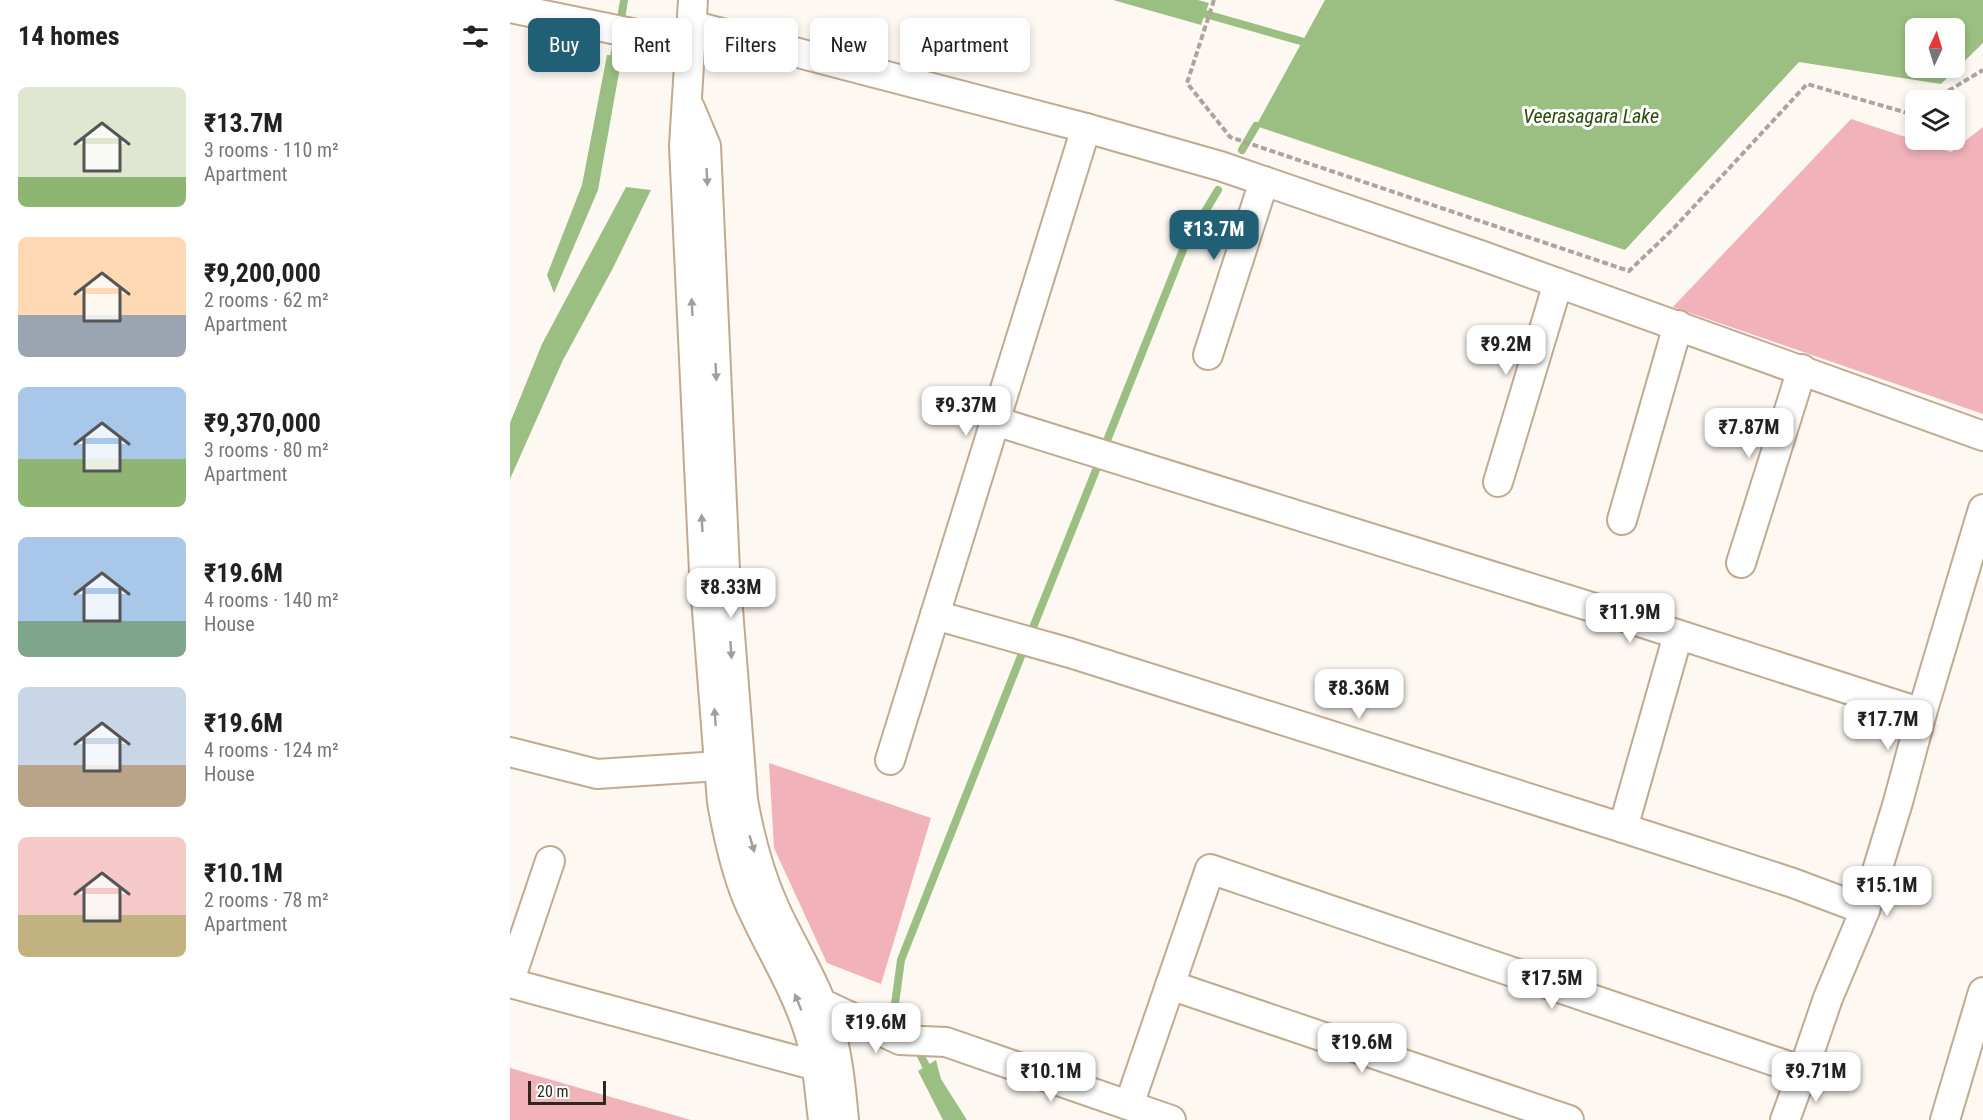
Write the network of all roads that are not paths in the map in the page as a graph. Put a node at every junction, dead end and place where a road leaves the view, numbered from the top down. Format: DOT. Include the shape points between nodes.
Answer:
graph roads {
  1 [pos="510,8"];
  2 [pos="631,18"];
  3 [pos="692,23"];
  4 [pos="688,72"];
  5 [pos="1086,128"];
  6 [pos="695,146"];
  7 [pos="1264,181"];
  8 [pos="1557,283"];
  9 [pos="1678,325"];
  10 [pos="1208,355"];
  11 [pos="1802,369"];
  12 [pos="995,421"];
  13 [pos="1983,436"];
  14 [pos="1498,482"];
  15 [pos="1983,510"];
  16 [pos="1622,520"];
  17 [pos="1741,563"];
  18 [pos="935,615"];
  19 [pos="1678,635"];
  20 [pos="1922,713"];
  21 [pos="510,752"];
  22 [pos="890,760"];
  23 [pos="719,766"];
  24 [pos="1623,828"];
  25 [pos="550,861"];
  26 [pos="1865,910"];
  27 [pos="510,981"];
  28 [pos="1170,985"];
  29 [pos="1983,993"];
  30 [pos="821,1004"];
  31 [pos="817,1066"];
  32 [pos="1803,1071"];
  33 [pos="1129,1105"];
  34 [pos="823,1120"];
  35 [pos="844,1120"];
  36 [pos="1171,1120"];
  37 [pos="1569,1120"];
  38 [pos="1785,1120"];
  39 [pos="1945,1120"];
  1 -- 2 [label="street"];
  3 -- 5 [label="street"];
  4 -- 6 [label="street" via="687,101"];
  5 -- 7 [label="street"];
  5 -- 12 [label="street"];
  23 -- 6 [label="street, one-way" via="704,572"];
  6 -- 30 [label="street, one-way" via="743,800 767,891"];
  7 -- 8 [label="street"];
  7 -- 10 [label="street"];
  8 -- 9 [label="street"];
  8 -- 14 [label="street"];
  9 -- 11 [label="street"];
  9 -- 16 [label="street"];
  11 -- 13 [label="street"];
  11 -- 17 [label="street"];
  12 -- 18 [label="street"];
  12 -- 19 [label="street"];
  15 -- 20 [label="street"];
  18 -- 22 [label="street"];
  18 -- 24 [label="street" via="1070,653"];
  19 -- 20 [label="street"];
  19 -- 24 [label="street"];
  20 -- 26 [label="street"];
  21 -- 23 [label="street" via="597,774"];
  31 -- 23 [label="street, one-way" via="799,1004 738,874 727,829"];
  24 -- 26 [label="street"];
  25 -- 27 [label="street"];
  26 -- 32 [label="street"];
  27 -- 31 [label="street"];
  28 -- 32 [label="street" via="1210,869"];
  28 -- 33 [label="street"];
  28 -- 37 [label="street"];
  29 -- 39 [label="street"];
  30 -- 33 [label="street" via="900,1040 946,1042"];
  30 -- 35 [label="street" via="837,1053"];
  31 -- 34 [label="street"];
  32 -- 38 [label="street"];
  33 -- 36 [label="street"];
}
